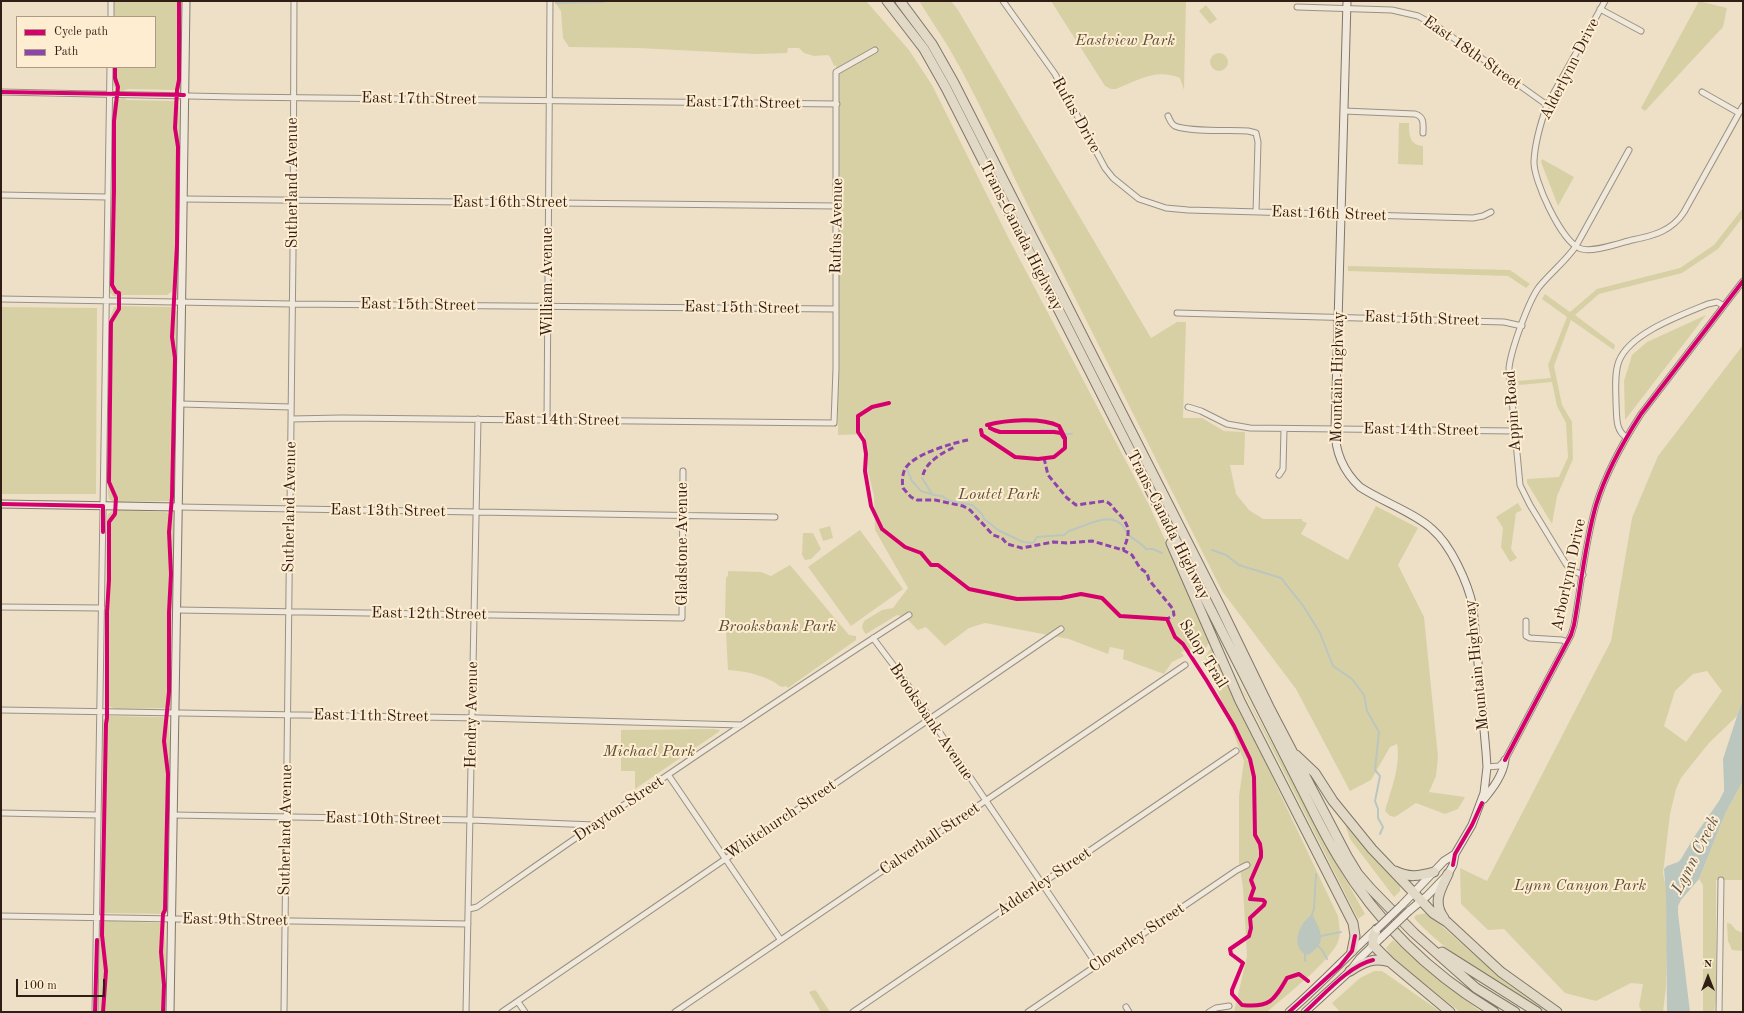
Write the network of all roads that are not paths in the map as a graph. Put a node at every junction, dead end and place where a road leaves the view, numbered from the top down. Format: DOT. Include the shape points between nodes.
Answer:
graph roads {
  1 [pos="111,1"];
  2 [pos="186,1"];
  3 [pos="294,1"];
  4 [pos="550,1"];
  5 [pos="887,1"];
  6 [pos="900,1"];
  7 [pos="1003,1"];
  8 [pos="1347,1"];
  9 [pos="1605,1"];
  10 [pos="1298,7"];
  11 [pos="1347,9"];
  12 [pos="1600,9"];
  13 [pos="111,16"];
  14 [pos="1641,31"];
  15 [pos="874,50"];
  16 [pos="110,68"];
  17 [pos="1,92"];
  18 [pos="1702,92"];
  19 [pos="109,94"];
  20 [pos="184,95"];
  21 [pos="293,97"];
  22 [pos="550,101"];
  23 [pos="837,104"];
  24 [pos="1548,105"];
  25 [pos="1743,106"];
  26 [pos="1344,112"];
  27 [pos="1739,113"];
  28 [pos="1168,116"];
  29 [pos="1423,133"];
  30 [pos="1629,150"];
  31 [pos="1,195"];
  32 [pos="107,197"];
  33 [pos="183,199"];
  34 [pos="292,200"];
  35 [pos="549,203"];
  36 [pos="837,206"];
  37 [pos="1166,208"];
  38 [pos="1256,212"];
  39 [pos="1491,212"];
  40 [pos="1341,214"];
  41 [pos="1576,246"];
  42 [pos="1743,281"];
  43 [pos="1,299"];
  44 [pos="105,300"];
  45 [pos="181,302"];
  46 [pos="292,304"];
  47 [pos="548,306"];
  48 [pos="1724,306"];
  49 [pos="836,309"];
  50 [pos="1177,313"];
  51 [pos="1338,317"];
  52 [pos="1522,326"];
  53 [pos="181,404"];
  54 [pos="291,407"];
  55 [pos="1188,407"];
  56 [pos="291,419"];
  57 [pos="478,419"];
  58 [pos="547,420"];
  59 [pos="834,423"];
  60 [pos="1284,429"];
  61 [pos="1335,429"];
  62 [pos="1514,431"];
  63 [pos="1626,437"];
  64 [pos="683,471"];
  65 [pos="1279,474"];
  66 [pos="1,504"];
  67 [pos="103,506"];
  68 [pos="178,507"];
  69 [pos="290,510"];
  70 [pos="477,513"];
  71 [pos="1163,515"];
  72 [pos="684,516"];
  73 [pos="775,517"];
  74 [pos="1583,575"];
  75 [pos="1,607"];
  76 [pos="102,608"];
  77 [pos="177,610"];
  78 [pos="288,611"];
  79 [pos="474,615"];
  80 [pos="909,615"];
  81 [pos="682,618"];
  82 [pos="1526,621"];
  83 [pos="1061,629"];
  84 [pos="873,638"];
  85 [pos="1567,642"];
  86 [pos="1185,665"];
  87 [pos="1,710"];
  88 [pos="100,712"];
  89 [pos="176,713"];
  90 [pos="287,715"];
  91 [pos="473,717"];
  92 [pos="930,719"];
  93 [pos="742,725"];
  94 [pos="1291,750"];
  95 [pos="1236,751"];
  96 [pos="1505,760"];
  97 [pos="1487,767"];
  98 [pos="669,776"];
  99 [pos="985,802"];
  100 [pos="1482,803"];
  101 [pos="1,813"];
  102 [pos="98,815"];
  103 [pos="173,815"];
  104 [pos="285,817"];
  105 [pos="471,820"];
  106 [pos="594,825"];
  107 [pos="1455,854"];
  108 [pos="724,859"];
  109 [pos="1247,865"];
  110 [pos="1392,870"];
  111 [pos="1434,872"];
  112 [pos="1448,874"];
  113 [pos="1721,880"];
  114 [pos="1041,884"];
  115 [pos="1417,897"];
  116 [pos="469,909"];
  117 [pos="1,916"];
  118 [pos="97,917"];
  119 [pos="172,918"];
  120 [pos="285,921"];
  121 [pos="1447,922"];
  122 [pos="468,924"];
  123 [pos="1380,932"];
  124 [pos="1420,939"];
  125 [pos="780,940"];
  126 [pos="1373,945"];
  127 [pos="1352,951"];
  128 [pos="1390,962"];
  129 [pos="1097,965"];
  130 [pos="1350,971"];
  131 [pos="518,1002"];
  132 [pos="1229,1006"];
  133 [pos="1126,1007"];
  134 [pos="95,1012"];
  135 [pos="170,1012"];
  136 [pos="284,1012"];
  137 [pos="466,1012"];
  138 [pos="502,1012"];
  139 [pos="525,1012"];
  140 [pos="675,1012"];
  141 [pos="853,1012"];
  142 [pos="1028,1012"];
  143 [pos="1129,1012"];
  144 [pos="1209,1012"];
  145 [pos="1289,1012"];
  146 [pos="1305,1012"];
  147 [pos="1450,1012"];
  148 [pos="1494,1012"];
  149 [pos="1515,1012"];
  150 [pos="1536,1012"];
  151 [pos="1557,1012"];
  152 [pos="1719,1012"];
  1 -- 13 [label="street"];
  2 -- 20 [label="main road"];
  3 -- 21 [label="street, Sutherland Avenue"];
  4 -- 22 [label="street, William Avenue"];
  5 -- 71 [label="highway, Trans-Canada Highway" via="912,31 939,74"];
  6 -- 94 [label="highway, Trans-Canada Highway" via="932,44 954,83"];
  7 -- 37 [label="street, Rufus Drive" via="1055,74 1105,168 1139,199"];
  8 -- 11 [label="main road, Mountain Highway"];
  9 -- 12 [label="street, Alderlynn Drive"];
  10 -- 11 [label="street, East 18th Street"];
  11 -- 24 [label="street, East 18th Street" via="1402,11 1428,20"];
  11 -- 26 [label="main road, Mountain Highway"];
  12 -- 14 [label="street"];
  12 -- 24 [label="street, Alderlynn Drive"];
  15 -- 23 [label="street, Rufus Avenue" via="836,72"];
  16 -- 19 [label="street"];
  17 -- 19 [label="street, East 17th Street"];
  18 -- 27 [label="street"];
  19 -- 20 [label="street, East 17th Street"];
  19 -- 32 [label="street"];
  20 -- 21 [label="street, East 17th Street"];
  20 -- 33 [label="main road"];
  21 -- 22 [label="street, East 17th Street"];
  21 -- 34 [label="street, Sutherland Avenue"];
  22 -- 23 [label="street, East 17th Street"];
  22 -- 35 [label="street, William Avenue"];
  23 -- 36 [label="street, Rufus Avenue"];
  24 -- 41 [label="street, Alderlynn Drive" via="1540,126 1534,163 1554,219"];
  25 -- 27 [label="street"];
  26 -- 29 [label="street" via="1415,114 1423,121"];
  26 -- 40 [label="main road, Mountain Highway"];
  27 -- 41 [label="street" via="1680,218 1661,232 1650,236 1586,250"];
  28 -- 38 [label="street" via="1176,126 1248,130 1256,133"];
  30 -- 41 [label="street, Appin Road"];
  31 -- 32 [label="street"];
  32 -- 44 [label="street"];
  33 -- 34 [label="street, East 16th Street"];
  33 -- 45 [label="main road"];
  34 -- 35 [label="street, East 16th Street"];
  34 -- 46 [label="street, Sutherland Avenue"];
  35 -- 36 [label="street, East 16th Street"];
  35 -- 47 [label="street, William Avenue"];
  36 -- 49 [label="street, Rufus Avenue"];
  37 -- 38 [label="street, East 16th Street"];
  38 -- 40 [label="street, East 16th Street"];
  39 -- 40 [label="street, East 16th Street" via="1473,218"];
  40 -- 51 [label="main road, Mountain Highway"];
  41 -- 52 [label="street, Appin Road" via="1536,292"];
  42 -- 48 [label="street, Arborlynn Drive"];
  43 -- 44 [label="street, East 15th Street"];
  44 -- 45 [label="street, East 15th Street"];
  44 -- 67 [label="street"];
  45 -- 46 [label="street, East 15th Street"];
  45 -- 53 [label="main road"];
  46 -- 47 [label="street, East 15th Street"];
  46 -- 54 [label="street, Sutherland Avenue"];
  47 -- 49 [label="street, East 15th Street"];
  47 -- 58 [label="street, William Avenue"];
  48 -- 63 [label="street, Arborlynn Drive"];
  48 -- 63 [label="street" via="1717,302 1708,304 1646,332 1623,353 1616,373 1617,421 1619,431"];
  49 -- 59 [label="street, Rufus Avenue"];
  50 -- 51 [label="street, East 15th Street"];
  51 -- 52 [label="street, East 15th Street" via="1504,322"];
  51 -- 61 [label="main road, Mountain Highway"];
  52 -- 62 [label="street, Appin Road" via="1512,350 1509,368"];
  53 -- 54 [label="street"];
  53 -- 68 [label="main road"];
  54 -- 56 [label="street, Sutherland Avenue"];
  55 -- 60 [label="street, East 14th Street" via="1227,424"];
  56 -- 57 [label="street, East 14th Street"];
  56 -- 69 [label="street, Sutherland Avenue"];
  57 -- 58 [label="street, East 14th Street"];
  57 -- 70 [label="street, Hendry Avenue"];
  58 -- 59 [label="street, East 14th Street"];
  60 -- 61 [label="street, East 14th Street"];
  60 -- 65 [label="street" via="1283,469"];
  61 -- 62 [label="street, East 14th Street"];
  61 -- 97 [label="main road, Mountain Highway" via="1338,454 1352,480 1370,494 1432,528 1447,546 1468,590 1475,623"];
  62 -- 74 [label="street, Appin Road" via="1518,474 1523,493 1566,564 1571,570"];
  63 -- 74 [label="street, Arborlynn Drive" via="1596,505"];
  64 -- 72 [label="street, Gladstone Avenue"];
  66 -- 67 [label="main road, East 13th Street"];
  67 -- 68 [label="main road, East 13th Street"];
  67 -- 76 [label="street"];
  68 -- 69 [label="street, East 13th Street"];
  68 -- 77 [label="main road"];
  69 -- 70 [label="street, East 13th Street"];
  69 -- 78 [label="street, Sutherland Avenue"];
  70 -- 72 [label="street, East 13th Street"];
  70 -- 79 [label="street, Hendry Avenue"];
  71 -- 127 [label="highway" via="1170,542 1240,700 1353,923 1355,936"];
  71 -- 148 [label="highway, Trans-Canada Highway" via="1328,841 1352,879 1380,916 1413,951 1449,982"];
  72 -- 73 [label="street, East 13th Street"];
  72 -- 81 [label="street, Gladstone Avenue"];
  74 -- 85 [label="street, Arborlynn Drive" via="1574,625"];
  75 -- 76 [label="street"];
  76 -- 88 [label="street"];
  77 -- 78 [label="street, East 12th Street"];
  77 -- 89 [label="main road"];
  78 -- 79 [label="street, East 12th Street"];
  78 -- 90 [label="street, Sutherland Avenue"];
  79 -- 81 [label="street, East 12th Street"];
  79 -- 91 [label="street, Hendry Avenue"];
  80 -- 84 [label="street, Drayton Street"];
  82 -- 85 [label="street" via="1526,636"];
  83 -- 92 [label="street, Whitchurch Street"];
  84 -- 92 [label="street, Brooksbank Avenue"];
  84 -- 93 [label="street, Drayton Street"];
  85 -- 96 [label="street, Arborlynn Drive"];
  86 -- 99 [label="street, Calverhall Street"];
  87 -- 88 [label="street, East 11th Street"];
  88 -- 89 [label="street, East 11th Street"];
  88 -- 102 [label="street"];
  89 -- 90 [label="street, East 11th Street"];
  89 -- 103 [label="main road"];
  90 -- 91 [label="street, East 11th Street"];
  90 -- 104 [label="street, Sutherland Avenue"];
  91 -- 93 [label="street, East 11th Street"];
  91 -- 105 [label="street, Hendry Avenue"];
  92 -- 99 [label="street, Brooksbank Avenue"];
  92 -- 108 [label="street, Whitchurch Street"];
  93 -- 98 [label="street, Drayton Street"];
  94 -- 110 [label="highway" via="1315,773 1333,801"];
  94 -- 124 [label="highway, Trans-Canada Highway" via="1335,837 1358,874"];
  95 -- 114 [label="street, Adderley Street"];
  96 -- 97 [label="street" via="1499,766"];
  96 -- 100 [label="main road" via="1493,789"];
  97 -- 100 [label="main road, Mountain Highway"];
  98 -- 106 [label="street, Drayton Street"];
  98 -- 108 [label="street"];
  99 -- 114 [label="street, Brooksbank Avenue"];
  99 -- 125 [label="street, Calverhall Street"];
  100 -- 107 [label="main road, Mountain Highway"];
  101 -- 102 [label="street"];
  102 -- 118 [label="street"];
  103 -- 104 [label="street, East 10th Street"];
  103 -- 119 [label="main road"];
  104 -- 105 [label="street, East 10th Street"];
  104 -- 120 [label="street, Sutherland Avenue"];
  105 -- 106 [label="street, East 10th Street"];
  105 -- 116 [label="street, Hendry Avenue"];
  106 -- 116 [label="street, Drayton Street" via="477,908"];
  107 -- 111 [label="main road, Mountain Highway"];
  107 -- 112 [label="main road, Mountain Highway"];
  108 -- 125 [label="street"];
  108 -- 131 [label="street, Whitchurch Street"];
  109 -- 129 [label="street, Cloverley Street"];
  110 -- 111 [label="highway" via="1405,876 1422,876"];
  110 -- 115 [label="highway"];
  111 -- 115 [label="main road, Mountain Highway"];
  112 -- 115 [label="main road, Mountain Highway" via="1427,896"];
  112 -- 121 [label="highway" via="1440,888 1438,900 1440,913"];
  113 -- 152 [label="street"];
  114 -- 129 [label="street, Brooksbank Avenue"];
  114 -- 141 [label="street, Adderley Street"];
  115 -- 121 [label="highway" via="1433,913"];
  115 -- 123 [label="main road, Mountain Highway, bridge" via="1408,911"];
  115 -- 123 [label="main road, Mountain Highway, bridge" via="1402,905"];
  116 -- 122 [label="street, Hendry Avenue"];
  117 -- 118 [label="street, East 9th Street"];
  118 -- 119 [label="street, East 9th Street"];
  118 -- 134 [label="street"];
  119 -- 120 [label="street, East 9th Street"];
  119 -- 135 [label="main road"];
  120 -- 122 [label="street, East 9th Street"];
  120 -- 136 [label="street, Sutherland Avenue"];
  121 -- 151 [label="highway" via="1501,972"];
  122 -- 137 [label="street, Hendry Avenue"];
  123 -- 126 [label="highway" via="1373,937"];
  123 -- 127 [label="main road, Mountain Highway"];
  124 -- 149 [label="highway" via="1476,988"];
  124 -- 150 [label="highway"];
  125 -- 140 [label="street, Calverhall Street"];
  126 -- 128 [label="highway"];
  126 -- 130 [label="main road"];
  127 -- 145 [label="main road, Mountain Highway" via="1340,966"];
  128 -- 130 [label="highway" via="1373,960"];
  128 -- 147 [label="highway"];
  129 -- 142 [label="street, Cloverley Street"];
  130 -- 146 [label="main road"];
  131 -- 138 [label="street, Whitchurch Street"];
  131 -- 139 [label="street"];
  132 -- 144 [label="street"];
  133 -- 143 [label="street"];
}
